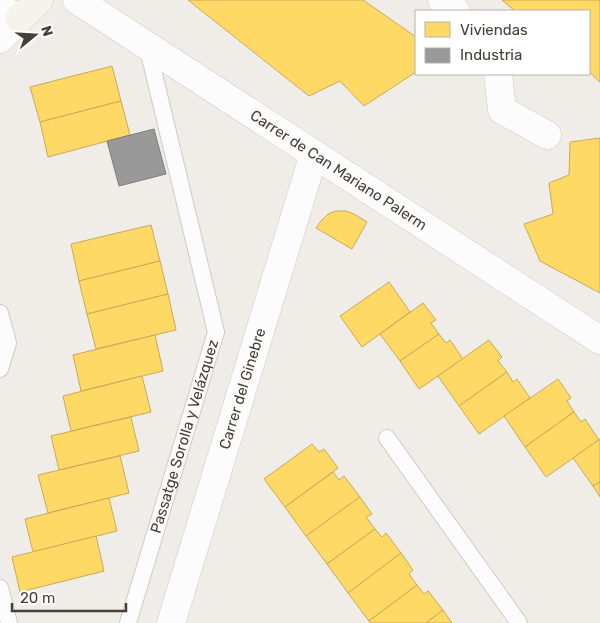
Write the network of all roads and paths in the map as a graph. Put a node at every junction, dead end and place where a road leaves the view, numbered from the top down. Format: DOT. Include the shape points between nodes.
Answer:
graph roads {
  1 [pos="77,0"];
  2 [pos="442,0"];
  3 [pos="20,9"];
  4 [pos="455,10"];
  5 [pos="0,39"];
  6 [pos="147,46"];
  7 [pos="498,75"];
  8 [pos="547,134"];
  9 [pos="314,154"];
  10 [pos="0,313"];
  11 [pos="600,340"];
  12 [pos="0,369"];
  13 [pos="386,438"];
  14 [pos="0,588"];
  15 [pos="8,623"];
  16 [pos="128,623"];
  17 [pos="171,623"];
  18 [pos="519,623"];
  1 -- 6 [label="street, Carrer de Can Mariano Palerm"];
  2 -- 4 [label="street"];
  3 -- 5 [label="street"];
  6 -- 9 [label="street, Carrer de Can Mariano Palerm"];
  6 -- 16 [label="lane, Passatge Sorolla y Velázquez" via="216,332"];
  7 -- 8 [label="street" via="502,110"];
  9 -- 11 [label="street, Carrer de Can Mariano Palerm"];
  9 -- 17 [label="street, Carrer del Ginebre"];
  10 -- 12 [label="lane" via="8,343"];
  13 -- 18 [label="lane"];
  14 -- 15 [label="lane"];
}
